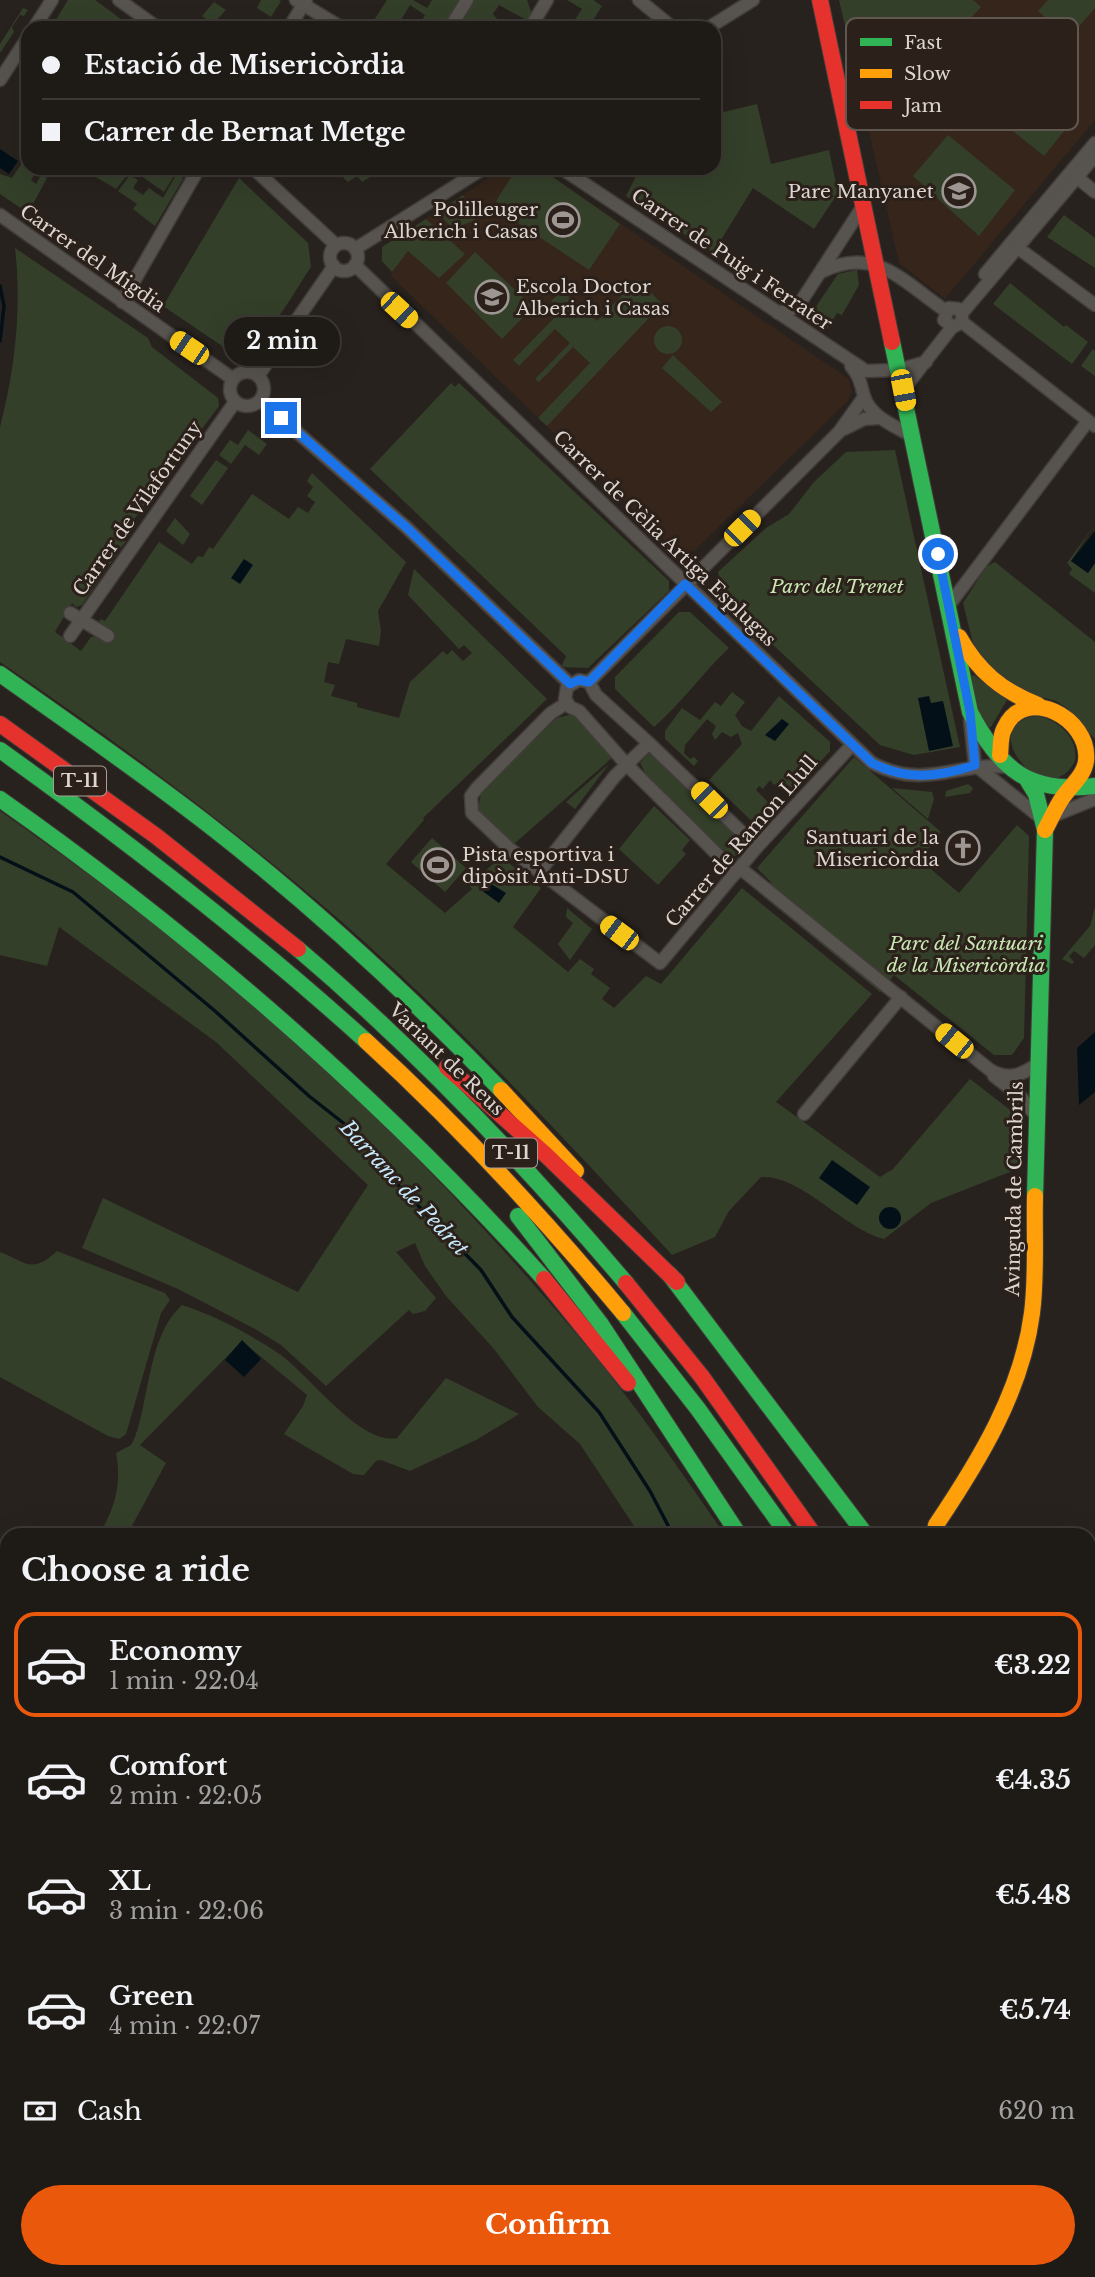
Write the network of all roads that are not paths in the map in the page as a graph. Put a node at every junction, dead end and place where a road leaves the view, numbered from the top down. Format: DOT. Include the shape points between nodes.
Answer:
graph roads {
  1 [pos="52,0"];
  2 [pos="119,0"];
  3 [pos="467,0"];
  4 [pos="547,0"];
  5 [pos="639,0"];
  6 [pos="753,0"];
  7 [pos="820,0"];
  8 [pos="302,2"];
  9 [pos="38,21"];
  10 [pos="148,21"];
  11 [pos="292,21"];
  12 [pos="331,21"];
  13 [pos="454,21"];
  14 [pos="534,21"];
  15 [pos="664,21"];
  16 [pos="719,21"];
  17 [pos="21,49"];
  18 [pos="0,80"];
  19 [pos="846,125"];
  20 [pos="847,130"];
  21 [pos="1095,143"];
  22 [pos="1095,156"];
  23 [pos="195,175"];
  24 [pos="261,175"];
  25 [pos="473,175"];
  26 [pos="571,175"];
  27 [pos="1074,175"];
  28 [pos="1095,192"];
  29 [pos="863,206"];
  30 [pos="0,215"];
  31 [pos="336,245"];
  32 [pos="1018,248"];
  33 [pos="355,249"];
  34 [pos="875,262"];
  35 [pos="355,265"];
  36 [pos="334,266"];
  37 [pos="821,272"];
  38 [pos="802,300"];
  39 [pos="122,302"];
  40 [pos="1095,306"];
  41 [pos="778,313"];
  42 [pos="956,316"];
  43 [pos="791,322"];
  44 [pos="803,330"];
  45 [pos="846,360"];
  46 [pos="926,362"];
  47 [pos="898,370"];
  48 [pos="258,376"];
  49 [pos="233,379"];
  50 [pos="903,390"];
  51 [pos="864,397"];
  52 [pos="260,400"];
  53 [pos="235,402"];
  54 [pos="879,418"];
  55 [pos="1092,424"];
  56 [pos="839,432"];
  57 [pos="912,436"];
  58 [pos="685,584"];
  59 [pos="949,605"];
  60 [pos="76,617"];
  61 [pos="954,625"];
  62 [pos="70,636"];
  63 [pos="108,636"];
  64 [pos="0,674"];
  65 [pos="589,682"];
  66 [pos="570,684"];
  67 [pos="596,695"];
  68 [pos="567,703"];
  69 [pos="1042,706"];
  70 [pos="579,711"];
  71 [pos="970,712"];
  72 [pos="0,724"];
  73 [pos="852,745"];
  74 [pos="653,746"];
  75 [pos="1091,749"];
  76 [pos="0,750"];
  77 [pos="1000,754"];
  78 [pos="626,764"];
  79 [pos="975,765"];
  80 [pos="1028,781"];
  81 [pos="1095,786"];
  82 [pos="1068,789"];
  83 [pos="0,799"];
  84 [pos="1095,799"];
  85 [pos="1046,821"];
  86 [pos="160,838"];
  87 [pos="757,847"];
  88 [pos="738,870"];
  89 [pos="539,872"];
  90 [pos="291,973"];
  91 [pos="901,997"];
  92 [pos="1039,1063"];
  93 [pos="990,1070"];
  94 [pos="804,1114"];
  95 [pos="1037,1117"];
  96 [pos="677,1282"];
  97 [pos="733,1528"];
  98 [pos="733,1528"];
  99 [pos="783,1528"];
  100 [pos="810,1528"];
  101 [pos="861,1528"];
  102 [pos="936,1528"];
  1 -- 9 [label="street"];
  2 -- 10 [label="street"];
  3 -- 13 [label="street"];
  4 -- 14 [label="street"];
  5 -- 15 [label="street"];
  6 -- 16 [label="street"];
  7 -- 19 [label="main road"];
  8 -- 11 [label="street"];
  8 -- 12 [label="street"];
  17 -- 18 [label="street"];
  20 -- 29 [label="main road"];
  21 -- 27 [label="street"];
  22 -- 27 [label="street"];
  23 -- 39 [label="street"];
  24 -- 31 [label="street"];
  25 -- 33 [label="street"];
  26 -- 41 [label="street, Carrer de Puig i Ferrater"];
  27 -- 28 [label="street"];
  27 -- 32 [label="street"];
  27 -- 42 [label="street"];
  29 -- 34 [label="main road"];
  29 -- 37 [label="street"];
  30 -- 39 [label="street, Carrer del Migdia"];
  31 -- 33 [label="street" via="346,243"];
  31 -- 36 [label="street" via="330,255"];
  32 -- 40 [label="street"];
  32 -- 42 [label="street"];
  33 -- 35 [label="street"];
  34 -- 37 [label="street" via="843,261"];
  34 -- 42 [label="street"];
  34 -- 47 [label="main road"];
  35 -- 36 [label="street" via="343,270"];
  35 -- 58 [label="street, Carrer de Cèlia Artiga Esplugas"];
  36 -- 48 [label="street"];
  37 -- 38 [label="street"];
  38 -- 41 [label="street"];
  38 -- 43 [label="street"];
  38 -- 44 [label="street" via="799,319"];
  39 -- 49 [label="street, Carrer del Migdia"];
  41 -- 43 [label="street, Carrer de Puig i Ferrater"];
  42 -- 46 [label="street"];
  42 -- 55 [label="street"];
  43 -- 44 [label="street, Carrer de Puig i Ferrater"];
  44 -- 45 [label="street, Carrer de Puig i Ferrater"];
  45 -- 47 [label="street, Carrer de Puig i Ferrater" via="866,371"];
  45 -- 51 [label="street, Carrer de Puig i Ferrater" via="863,380"];
  46 -- 47 [label="street, Carrer de Puig i Ferrater"];
  46 -- 50 [label="street"];
  47 -- 50 [label="main road"];
  48 -- 49 [label="street" via="248,372"];
  48 -- 52 [label="street" via="264,385"];
  49 -- 53 [label="street" via="230,393"];
  50 -- 57 [label="main road"];
  51 -- 54 [label="street, Carrer de Puig i Ferrater"];
  51 -- 56 [label="street"];
  52 -- 53 [label="street" via="245,407"];
  52 -- 66 [label="street" via="406,527"];
  53 -- 60 [label="street, Carrer de Vilafortuny"];
  54 -- 56 [label="street" via="864,419"];
  54 -- 57 [label="street, Carrer de Puig i Ferrater"];
  55 -- 59 [label="street"];
  56 -- 58 [label="street"];
  57 -- 59 [label="main road"];
  58 -- 65 [label="street"];
  58 -- 73 [label="street, Carrer de Cèlia Artiga Esplugas"];
  59 -- 61 [label="main road"];
  60 -- 62 [label="street, Carrer de Vilafortuny"];
  60 -- 63 [label="street"];
  61 -- 69 [label="main road" via="977,667 991,681"];
  61 -- 71 [label="main road"];
  64 -- 96 [label="main road" via="246,854 365,957 508,1095"];
  65 -- 66 [label="street"];
  65 -- 67 [label="street"];
  66 -- 68 [label="street"];
  67 -- 70 [label="street" via="589,708"];
  67 -- 74 [label="street"];
  68 -- 70 [label="street"];
  68 -- 89 [label="street" via="551,713 471,796 472,813"];
  69 -- 75 [label="main road" via="1065,717"];
  69 -- 77 [label="main road" via="1011,715 1004,724"];
  70 -- 78 [label="street"];
  71 -- 77 [label="main road" via="985,741"];
  71 -- 79 [label="street"];
  72 -- 86 [label="main road, Variant de Reus / T-11"];
  73 -- 79 [label="street, Carrer de Cèlia Artiga Esplugas" via="890,772 923,777"];
  73 -- 87 [label="street, Carrer de Ramon Llull"];
  74 -- 78 [label="street"];
  74 -- 87 [label="street"];
  75 -- 82 [label="main road"];
  76 -- 90 [label="main road, T-11" via="149,857"];
  77 -- 79 [label="street, Carrer de Cèlia Artiga Esplugas"];
  77 -- 79 [label="street, Carrer de Cèlia Artiga Esplugas"];
  77 -- 80 [label="main road"];
  78 -- 88 [label="street"];
  78 -- 89 [label="street"];
  79 -- 85 [label="street"];
  80 -- 82 [label="main road"];
  80 -- 85 [label="main road"];
  81 -- 82 [label="main road"];
  82 -- 85 [label="main road"];
  83 -- 98 [label="main road" via="154,911 264,999 398,1123 561,1298"];
  84 -- 85 [label="street"];
  85 -- 92 [label="main road, Avinguda de Cambrils"];
  86 -- 96 [label="main road, T-11" via="310,946 546,1155"];
  86 -- 100 [label="main road, Variant de Reus / T-11" via="377,1019 518,1160 626,1282 719,1398"];
  87 -- 88 [label="street, Carrer de Ramon Llull"];
  88 -- 89 [label="street, Carrer de Ramon Llull" via="660,963"];
  88 -- 91 [label="street"];
  90 -- 97 [label="main road" via="459,1147 536,1236 600,1323"];
  90 -- 99 [label="main road, T-11" via="432,1103 593,1277 705,1416"];
  91 -- 93 [label="street"];
  91 -- 94 [label="street"];
  92 -- 93 [label="street" via="1015,1076"];
  92 -- 95 [label="main road, Avinguda de Cambrils"];
  93 -- 95 [label="street"];
  95 -- 102 [label="main road, Avinguda de Cambrils" via="1035,1277 1023,1357 995,1432"];
  96 -- 101 [label="main road"];
}
